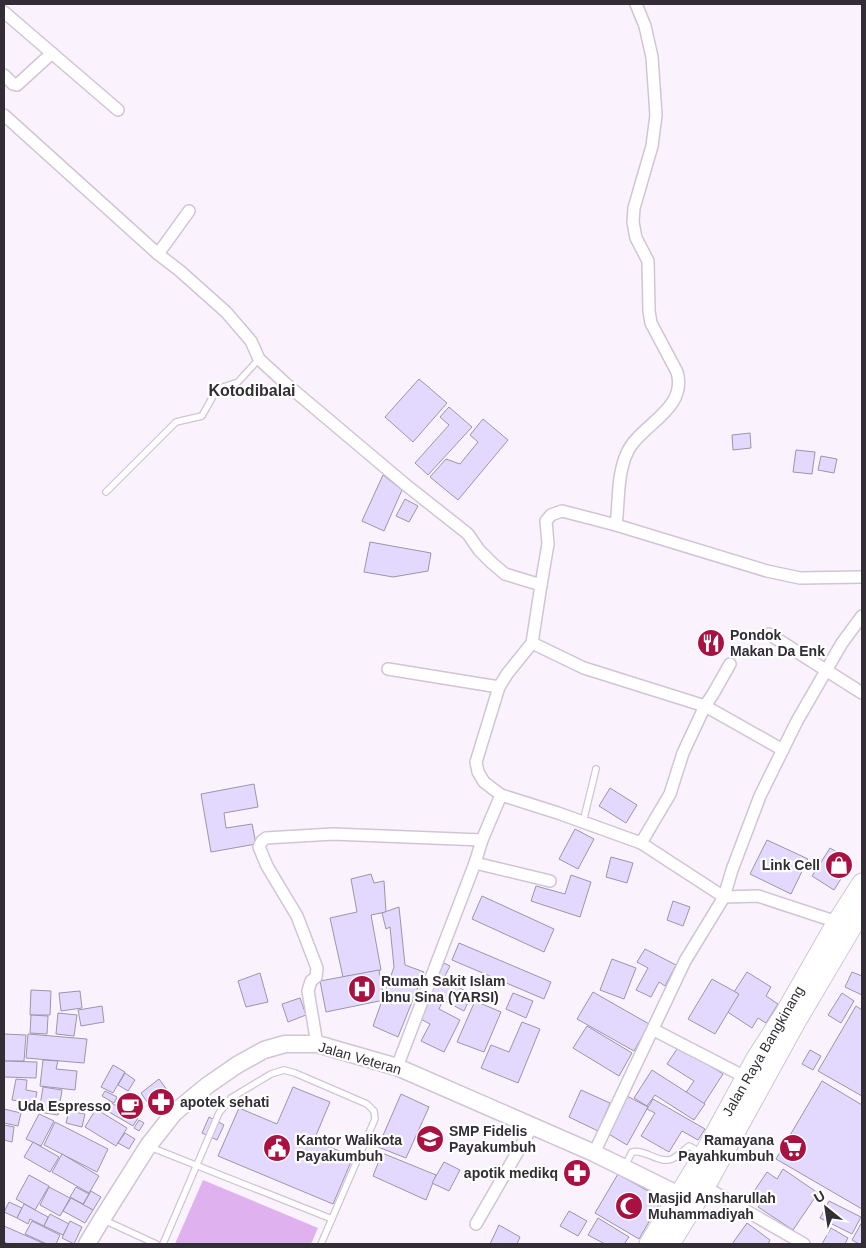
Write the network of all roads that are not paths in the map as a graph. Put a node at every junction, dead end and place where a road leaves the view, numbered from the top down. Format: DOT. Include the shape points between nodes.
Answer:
graph roads {
  1 [pos="636,4"];
  2 [pos="4,12"];
  3 [pos="52,53"];
  4 [pos="4,75"];
  5 [pos="118,110"];
  6 [pos="4,115"];
  7 [pos="189,212"];
  8 [pos="158,254"];
  9 [pos="259,359"];
  10 [pos="106,492"];
  11 [pos="616,525"];
  12 [pos="862,577"];
  13 [pos="541,585"];
  14 [pos="862,616"];
  15 [pos="769,634"];
  16 [pos="532,643"];
  17 [pos="730,664"];
  18 [pos="388,669"];
  19 [pos="826,670"];
  20 [pos="499,686"];
  21 [pos="862,693"];
  22 [pos="704,706"];
  23 [pos="783,750"];
  24 [pos="596,769"];
  25 [pos="501,795"];
  26 [pos="582,822"];
  27 [pos="482,840"];
  28 [pos="641,843"];
  29 [pos="475,863"];
  30 [pos="550,881"];
  31 [pos="862,884"];
  32 [pos="724,898"];
  33 [pos="862,912"];
  34 [pos="837,922"];
  35 [pos="791,1016"];
  36 [pos="654,1030"];
  37 [pos="317,1044"];
  38 [pos="398,1067"];
  39 [pos="747,1078"];
  40 [pos="533,1125"];
  41 [pos="148,1146"];
  42 [pos="594,1153"];
  43 [pos="704,1154"];
  44 [pos="196,1166"];
  45 [pos="624,1168"];
  46 [pos="706,1187"];
  47 [pos="680,1194"];
  48 [pos="696,1204"];
  49 [pos="102,1219"];
  50 [pos="332,1219"];
  51 [pos="476,1224"];
  52 [pos="87,1244"];
  53 [pos="156,1244"];
  54 [pos="163,1244"];
  55 [pos="321,1244"];
  56 [pos="649,1244"];
  57 [pos="670,1244"];
  58 [pos="804,1244"];
  1 -- 11 [label="street" via="652,57 656,115 652,146 633,222 636,238 648,260 651,323 679,380 670,406 628,450 622,464"];
  2 -- 3 [label="street"];
  3 -- 4 [label="street" via="17,85"];
  3 -- 5 [label="street"];
  6 -- 8 [label="street"];
  7 -- 8 [label="street"];
  8 -- 9 [label="street" via="226,312 252,341"];
  9 -- 10 [label="lane" via="238,382 217,389 202,416 176,422"];
  9 -- 13 [label="street" via="468,534 479,550 505,574"];
  11 -- 12 [label="street" via="800,578"];
  11 -- 13 [label="street" via="562,511 551,515 546,521 548,544"];
  13 -- 16 [label="street"];
  14 -- 19 [label="street"];
  15 -- 19 [label="street"];
  16 -- 20 [label="street"];
  16 -- 22 [label="street" via="584,668"];
  17 -- 22 [label="street"];
  18 -- 20 [label="street"];
  19 -- 21 [label="street"];
  19 -- 23 [label="street"];
  20 -- 25 [label="street" via="476,762 484,782"];
  22 -- 23 [label="street"];
  22 -- 28 [label="street" via="683,753 670,794"];
  23 -- 32 [label="street" via="760,796"];
  24 -- 26 [label="lane"];
  25 -- 26 [label="street"];
  25 -- 27 [label="street"];
  26 -- 28 [label="street"];
  27 -- 29 [label="street"];
  27 -- 37 [label="street" via="334,834 266,838 262,841 259,847 266,866 296,916 317,968 308,991"];
  28 -- 32 [label="street"];
  29 -- 30 [label="street"];
  29 -- 38 [label="street"];
  31 -- 34 [label="highway, Jalan Raya Bangkinang"];
  32 -- 34 [label="street" via="758,896"];
  32 -- 36 [label="street" via="685,961"];
  33 -- 35 [label="highway, Jalan Raya Bangkinang"];
  34 -- 35 [label="highway, Jalan Raya Bangkinang"];
  35 -- 39 [label="highway, Jalan Raya Bangkinang" via="755,1060"];
  35 -- 46 [label="highway, Jalan Raya Bangkinang"];
  36 -- 39 [label="street"];
  36 -- 42 [label="street"];
  37 -- 38 [label="main road, Jalan Veteran"];
  37 -- 41 [label="main road, Jalan Veteran" via="285,1044 264,1050 237,1065 174,1113"];
  38 -- 40 [label="main road, Jalan Veteran"];
  39 -- 43 [label="highway, Jalan Raya Bangkinang"];
  40 -- 42 [label="main road, Jalan Veteran"];
  40 -- 51 [label="street"];
  41 -- 44 [label="lane"];
  41 -- 49 [label="main road, Jalan Veteran"];
  42 -- 45 [label="main road, Jalan Veteran"];
  43 -- 45 [label="lane" via="689,1146 674,1158 664,1161 638,1151 632,1152"];
  43 -- 47 [label="highway, Jalan Raya Bangkinang"];
  44 -- 50 [label="lane"];
  44 -- 50 [label="lane" via="219,1113 231,1098 271,1074 284,1070 295,1073 368,1104 374,1111 375,1119"];
  44 -- 54 [label="lane"];
  45 -- 47 [label="main road, Jalan Veteran"];
  46 -- 48 [label="highway, Jalan Raya Bangkinang"];
  46 -- 58 [label="street"];
  47 -- 48 [label="main road, Jalan Veteran"];
  47 -- 56 [label="highway, Jalan Raya Bangkinang"];
  48 -- 57 [label="highway, Jalan Raya Bangkinang"];
  49 -- 52 [label="main road, Jalan Veteran"];
  49 -- 53 [label="lane"];
  50 -- 55 [label="lane"];
}
